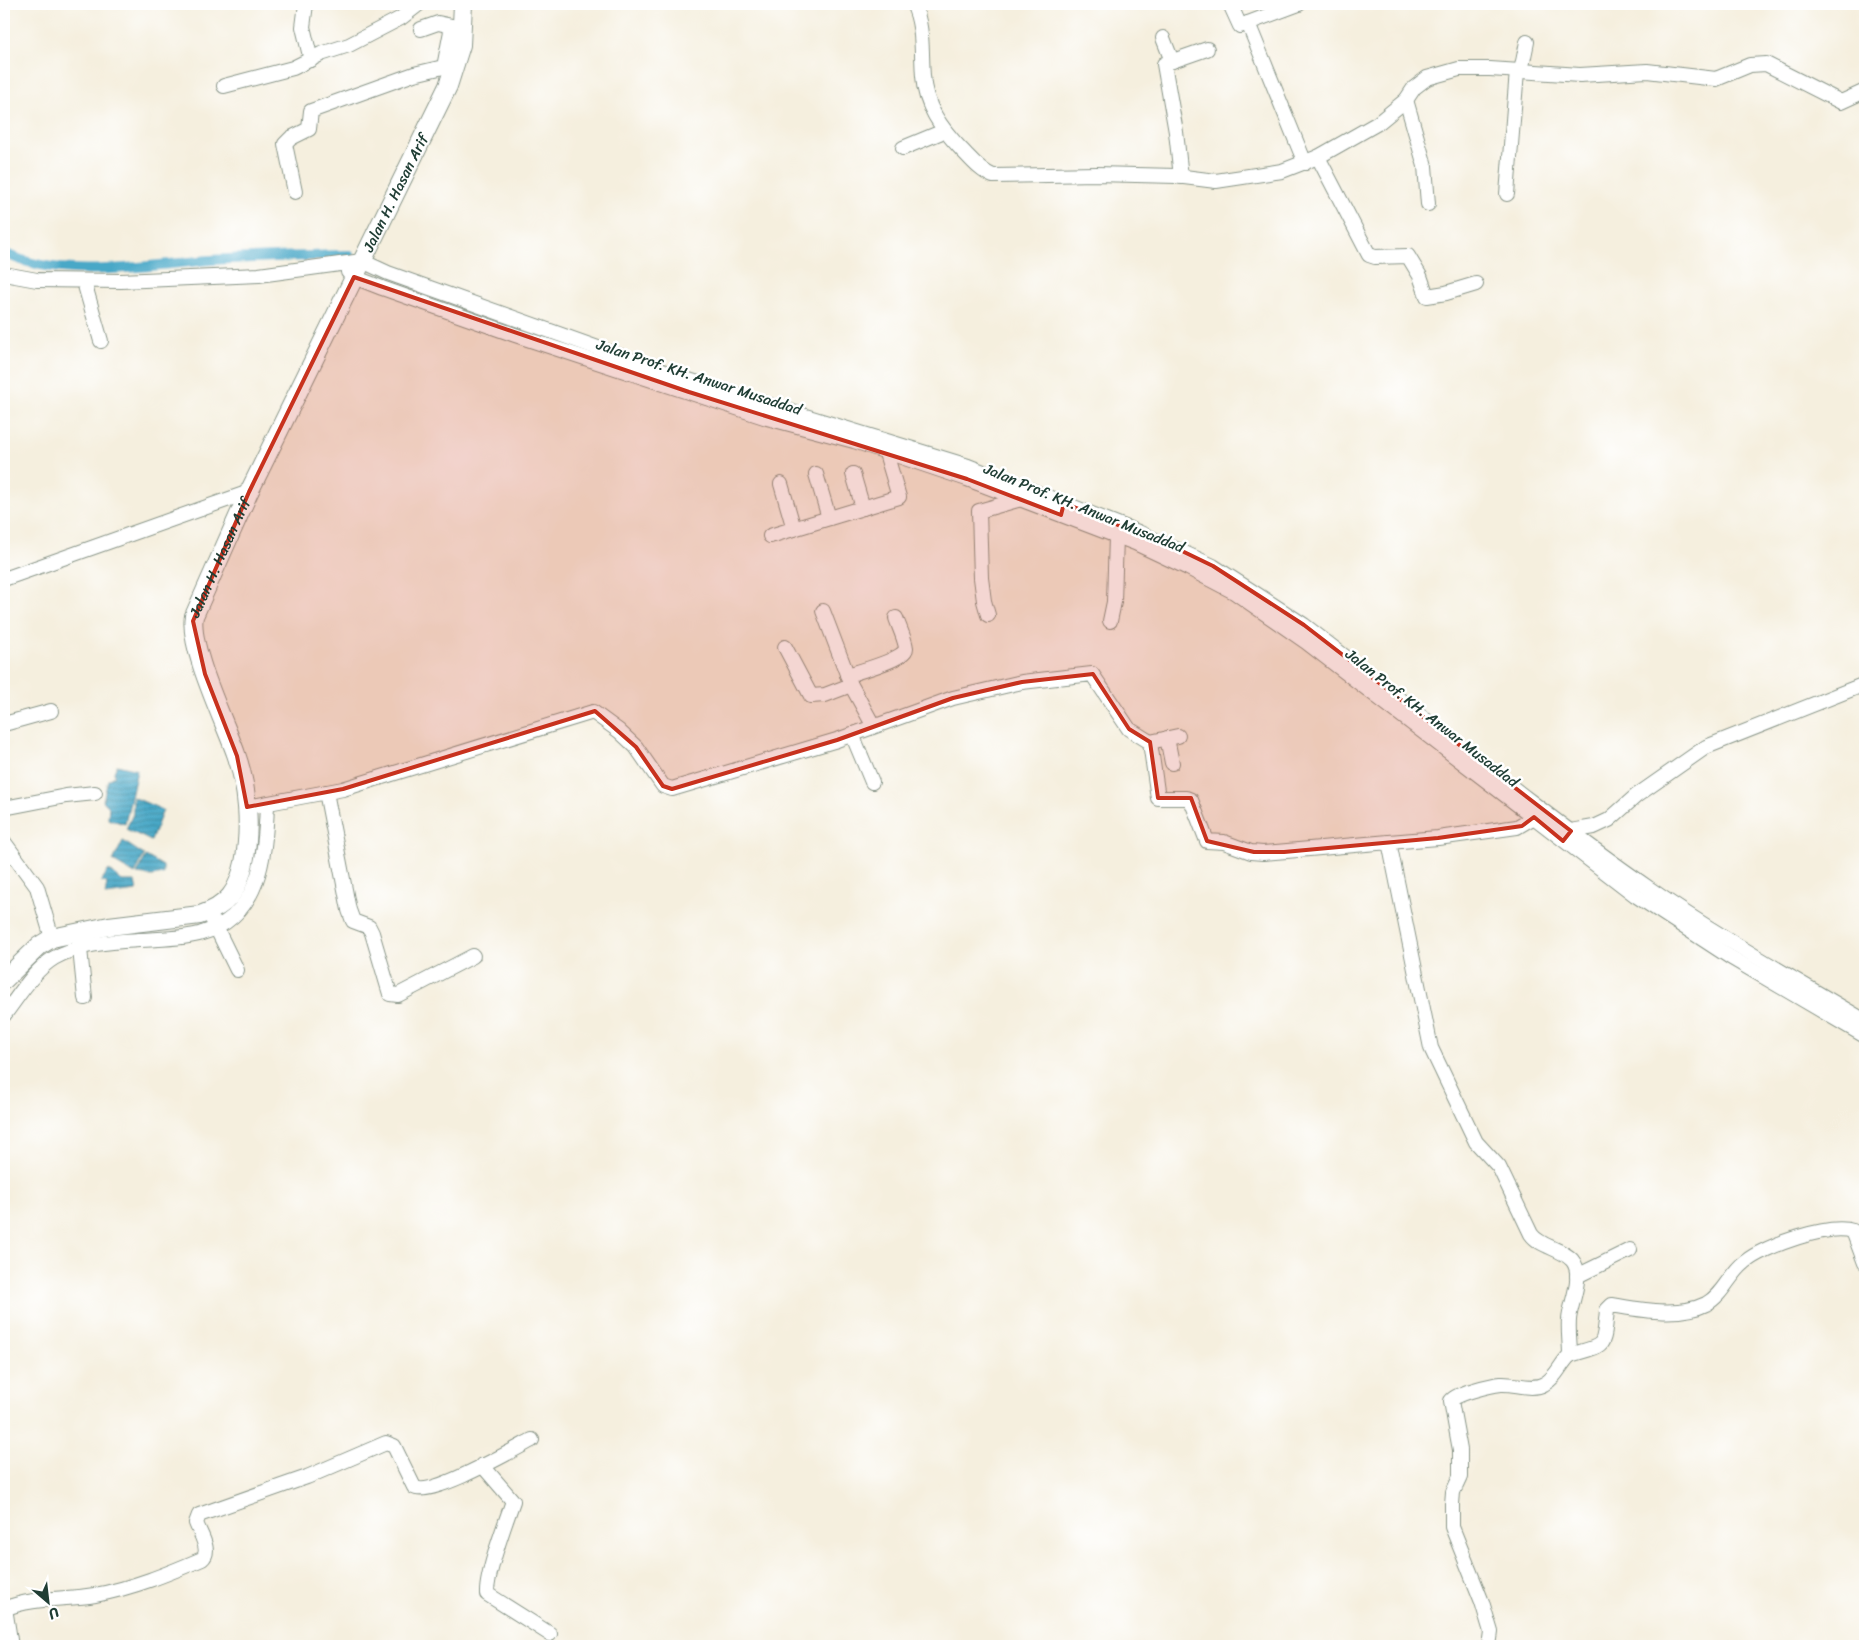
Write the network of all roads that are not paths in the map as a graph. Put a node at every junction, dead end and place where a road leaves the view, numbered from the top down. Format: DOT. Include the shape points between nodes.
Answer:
graph roads {
  1 [pos="306,4"];
  2 [pos="419,4"];
  3 [pos="463,4"];
  4 [pos="913,4"];
  5 [pos="1230,4"];
  6 [pos="1299,4"];
  7 [pos="1276,8"];
  8 [pos="1248,23"];
  9 [pos="421,28"];
  10 [pos="1163,38"];
  11 [pos="1527,42"];
  12 [pos="1208,49"];
  13 [pos="311,60"];
  14 [pos="1172,61"];
  15 [pos="450,65"];
  16 [pos="1521,69"];
  17 [pos="224,86"];
  18 [pos="1854,96"];
  19 [pos="1406,100"];
  20 [pos="944,131"];
  21 [pos="903,148"];
  22 [pos="1318,157"];
  23 [pos="1305,164"];
  24 [pos="1181,177"];
  25 [pos="295,192"];
  26 [pos="1507,194"];
  27 [pos="1428,204"];
  28 [pos="367,263"];
  29 [pos="341,265"];
  30 [pos="4,274"];
  31 [pos="361,280"];
  32 [pos="84,282"];
  33 [pos="1476,284"];
  34 [pos="101,341"];
  35 [pos="886,453"];
  36 [pos="816,474"];
  37 [pos="853,474"];
  38 [pos="781,484"];
  39 [pos="249,492"];
  40 [pos="1020,499"];
  41 [pos="863,508"];
  42 [pos="1062,509"];
  43 [pos="829,518"];
  44 [pos="794,528"];
  45 [pos="770,536"];
  46 [pos="1116,536"];
  47 [pos="1193,563"];
  48 [pos="4,579"];
  49 [pos="824,611"];
  50 [pos="988,615"];
  51 [pos="896,618"];
  52 [pos="1110,622"];
  53 [pos="785,647"];
  54 [pos="849,680"];
  55 [pos="1865,684"];
  56 [pos="51,711"];
  57 [pos="4,724"];
  58 [pos="873,725"];
  59 [pos="852,734"];
  60 [pos="1150,742"];
  61 [pos="1464,756"];
  62 [pos="1172,763"];
  63 [pos="872,782"];
  64 [pos="326,792"];
  65 [pos="95,793"];
  66 [pos="257,806"];
  67 [pos="4,808"];
  68 [pos="1534,817"];
  69 [pos="1567,836"];
  70 [pos="4,842"];
  71 [pos="1389,842"];
  72 [pos="213,921"];
  73 [pos="52,938"];
  74 [pos="79,940"];
  75 [pos="473,956"];
  76 [pos="237,970"];
  77 [pos="4,980"];
  78 [pos="85,998"];
  79 [pos="4,1015"];
  80 [pos="1865,1021"];
  81 [pos="1865,1036"];
  82 [pos="1630,1250"];
  83 [pos="1865,1263"];
  84 [pos="1577,1276"];
  85 [pos="1570,1355"];
  86 [pos="532,1440"];
  87 [pos="482,1465"];
  88 [pos="4,1608"];
  89 [pos="550,1634"];
  90 [pos="11,1646"];
  91 [pos="1489,1646"];
  1 -- 13 [label="street" via="303,27"];
  2 -- 13 [label="street" via="370,36"];
  3 -- 15 [label="main road, Jalan H. Hasan Arif" via="461,45"];
  4 -- 20 [label="street" via="920,23 923,78 930,107"];
  5 -- 8 [label="street" via="1240,26"];
  6 -- 7 [label="street"];
  7 -- 8 [label="street"];
  8 -- 23 [label="street"];
  9 -- 15 [label="street" via="438,23 452,26"];
  10 -- 14 [label="street"];
  11 -- 16 [label="street"];
  12 -- 14 [label="street"];
  13 -- 17 [label="street" via="293,68"];
  14 -- 24 [label="street" via="1164,64"];
  15 -- 25 [label="street" via="414,74 310,111 309,129 285,144"];
  15 -- 28 [label="main road, Jalan H. Hasan Arif" via="437,110"];
  16 -- 18 [label="street" via="1580,75 1647,71 1716,79 1750,65 1766,64 1838,101"];
  16 -- 19 [label="street" via="1459,69 1439,73 1421,82"];
  16 -- 26 [label="street"];
  19 -- 22 [label="street" via="1378,123"];
  19 -- 27 [label="street" via="1425,166"];
  20 -- 21 [label="street"];
  20 -- 24 [label="street" via="981,169 993,176 1096,174"];
  22 -- 23 [label="street"];
  22 -- 33 [label="street" via="1368,255 1408,256 1427,296"];
  23 -- 24 [label="street" via="1282,172 1230,180"];
  28 -- 29 [label="street"];
  28 -- 31 [label="main road, Jalan H. Hasan Arif"];
  28 -- 42 [label="street, Jalan Prof. KH. Anwar Musaddad" via="682,378 938,455"];
  29 -- 31 [label="street, Jalan Prof. KH. Anwar Musaddad"];
  29 -- 32 [label="street" via="259,274"];
  30 -- 32 [label="street" via="37,280"];
  31 -- 35 [label="street, Jalan Prof. KH. Anwar Musaddad" via="689,392"];
  31 -- 39 [label="main road, Jalan H. Hasan Arif"];
  32 -- 34 [label="street"];
  35 -- 40 [label="street, Jalan Prof. KH. Anwar Musaddad"];
  35 -- 41 [label="street" via="899,497"];
  36 -- 43 [label="street"];
  37 -- 41 [label="street"];
  38 -- 44 [label="street"];
  39 -- 48 [label="street"];
  39 -- 66 [label="main road, Jalan H. Hasan Arif" via="193,621 205,674"];
  40 -- 42 [label="street, Jalan Prof. KH. Anwar Musaddad"];
  40 -- 50 [label="street" via="978,512 981,578"];
  41 -- 43 [label="street"];
  42 -- 46 [label="street, Jalan Prof. KH. Anwar Musaddad"];
  42 -- 47 [label="street, Jalan Prof. KH. Anwar Musaddad"];
  43 -- 44 [label="street"];
  44 -- 45 [label="street"];
  46 -- 47 [label="street, Jalan Prof. KH. Anwar Musaddad"];
  46 -- 52 [label="street" via="1114,602"];
  47 -- 61 [label="street, Jalan Prof. KH. Anwar Musaddad"];
  49 -- 54 [label="street"];
  51 -- 54 [label="street" via="905,652"];
  53 -- 54 [label="street" via="811,696 825,695"];
  54 -- 58 [label="street"];
  55 -- 69 [label="street" via="1706,747 1636,796 1610,820"];
  56 -- 57 [label="street"];
  58 -- 59 [label="street"];
  58 -- 60 [label="street" via="989,689 1092,674 1129,729"];
  59 -- 63 [label="street"];
  59 -- 64 [label="street" via="670,790 663,786 636,747 593,712 427,765"];
  60 -- 62 [label="street" via="1172,737"];
  60 -- 71 [label="street" via="1157,797 1192,800 1207,842 1224,842 1263,853"];
  61 -- 68 [label="street, Jalan Prof. KH. Anwar Musaddad"];
  61 -- 69 [label="street, Jalan Prof. KH. Anwar Musaddad"];
  64 -- 66 [label="street"];
  64 -- 75 [label="street" via="348,910 353,921 368,927 372,933 390,994 398,995"];
  65 -- 67 [label="street"];
  66 -- 72 [label="main road, Jalan H. Hasan Arif" via="240,877 230,899"];
  68 -- 69 [label="street, Jalan Prof. KH. Anwar Musaddad"];
  68 -- 71 [label="street" via="1517,827"];
  69 -- 80 [label="street, Jalan Prof. KH. Anwar Musaddad" via="1742,950"];
  69 -- 81 [label="street, Jalan Prof. KH. Anwar Musaddad" via="1667,918"];
  70 -- 73 [label="street" via="37,887"];
  71 -- 84 [label="street" via="1427,1036 1434,1054 1474,1139 1499,1167 1531,1234 1572,1260"];
  72 -- 74 [label="main road, Jalan H. Hasan Arif"];
  72 -- 76 [label="street"];
  73 -- 74 [label="main road, Jalan H. Hasan Arif"];
  73 -- 77 [label="main road, Jalan H. Hasan Arif" via="39,946"];
  74 -- 78 [label="street"];
  74 -- 79 [label="street" via="46,964"];
  82 -- 84 [label="street"];
  83 -- 85 [label="street" via="1853,1231 1810,1233 1744,1262 1702,1306 1653,1312 1612,1305 1607,1310 1603,1343 1599,1348"];
  84 -- 85 [label="street" via="1569,1319"];
  85 -- 91 [label="street" via="1544,1384 1536,1387 1500,1384 1456,1395 1451,1401 1460,1450 1460,1477 1453,1492 1452,1527 1482,1602 1490,1632"];
  86 -- 87 [label="street"];
  87 -- 88 [label="street" via="448,1482 418,1490 394,1446 386,1443 307,1477 199,1515 196,1523 206,1550 202,1559 156,1579 126,1588"];
  87 -- 89 [label="street" via="513,1501 488,1580 488,1594"];
  88 -- 90 [label="street"];
}
